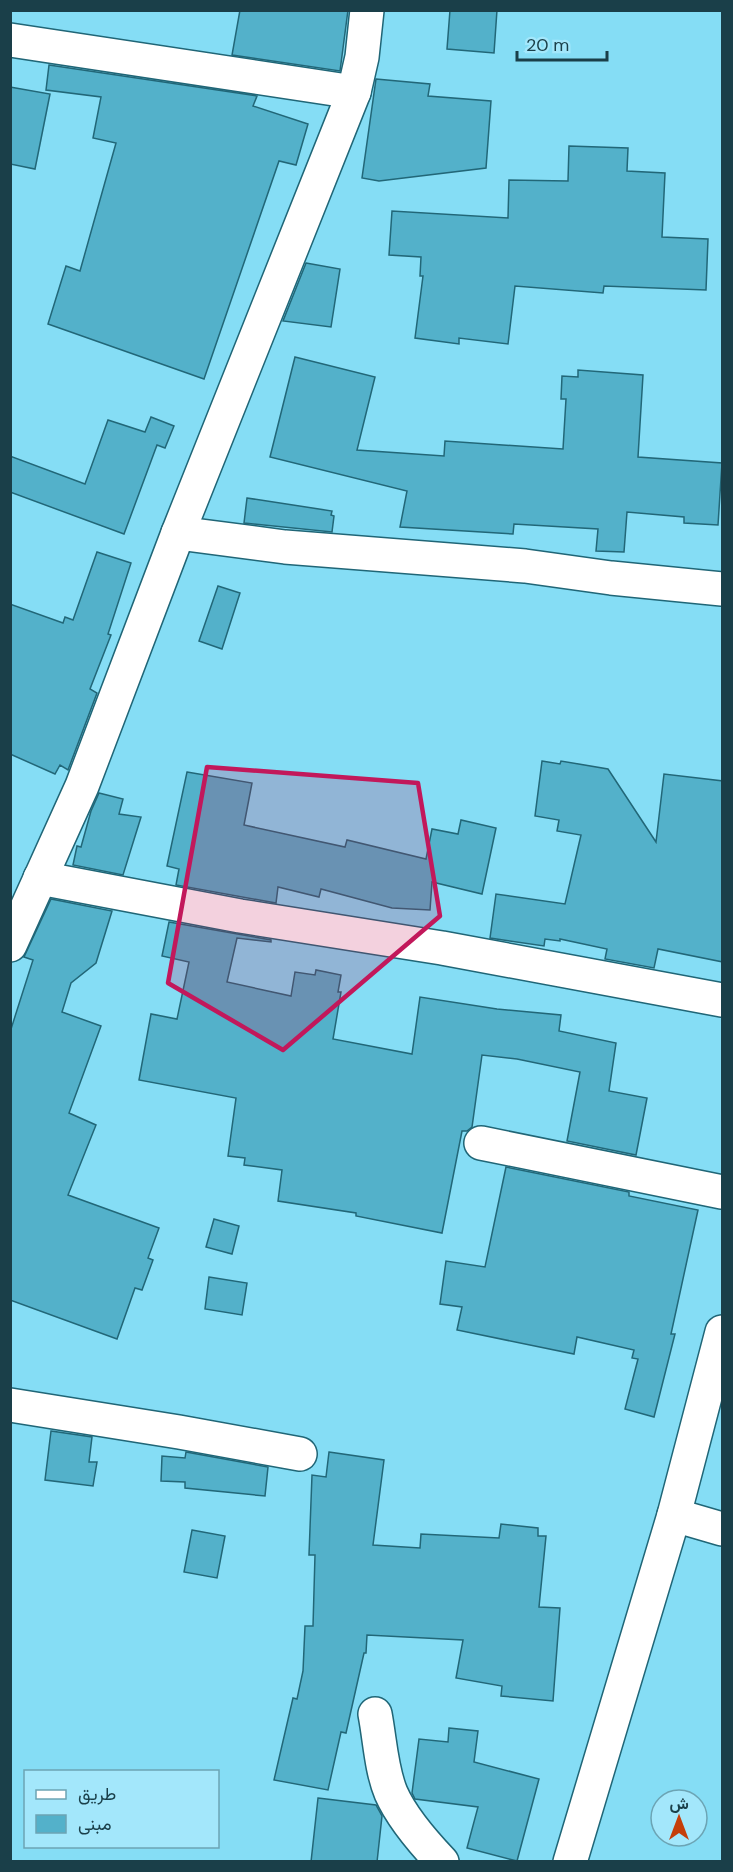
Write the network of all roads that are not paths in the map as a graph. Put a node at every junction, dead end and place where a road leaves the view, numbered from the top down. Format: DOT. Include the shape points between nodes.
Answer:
graph roads {
  1 [pos="367,10"];
  2 [pos="10,40"];
  3 [pos="354,92"];
  4 [pos="178,533"];
  5 [pos="723,589"];
  6 [pos="40,878"];
  7 [pos="10,945"];
  8 [pos="723,999"];
  9 [pos="481,1143"];
  10 [pos="723,1192"];
  11 [pos="723,1332"];
  12 [pos="10,1405"];
  13 [pos="300,1455"];
  14 [pos="674,1515"];
  15 [pos="723,1529"];
  16 [pos="375,1714"];
  17 [pos="442,1862"];
  18 [pos="570,1862"];
  1 -- 3 [label="street"];
  2 -- 3 [label="street"];
  3 -- 4 [label="street"];
  4 -- 5 [label="street"];
  4 -- 6 [label="street" via="86,775"];
  6 -- 7 [label="street"];
  6 -- 8 [label="street"];
  9 -- 10 [label="street"];
  11 -- 14 [label="street"];
  12 -- 13 [label="street"];
  14 -- 15 [label="street"];
  14 -- 18 [label="street"];
  16 -- 17 [label="street" via="391,1793"];
}
